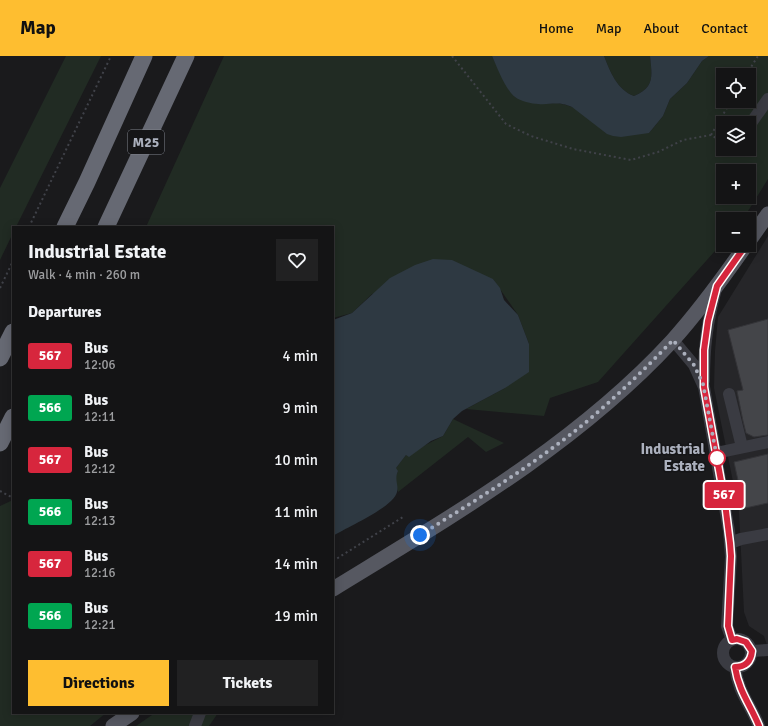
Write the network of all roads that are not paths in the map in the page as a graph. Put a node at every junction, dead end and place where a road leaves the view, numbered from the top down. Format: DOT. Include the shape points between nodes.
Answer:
graph roads {
  1 [pos="144,56"];
  2 [pos="186,56"];
  3 [pos="768,99"];
  4 [pos="756,116"];
  5 [pos="768,214"];
  6 [pos="65,226"];
  7 [pos="106,226"];
  8 [pos="756,231"];
  9 [pos="741,252"];
  10 [pos="717,286"];
  11 [pos="12,334"];
  12 [pos="673,340"];
  13 [pos="0,358"];
  14 [pos="704,387"];
  15 [pos="729,394"];
  16 [pos="12,419"];
  17 [pos="768,442"];
  18 [pos="0,443"];
  19 [pos="742,448"];
  20 [pos="716,453"];
  21 [pos="768,534"];
  22 [pos="730,543"];
  23 [pos="334,588"];
  24 [pos="732,640"];
  25 [pos="768,650"];
  26 [pos="752,651"];
  27 [pos="735,667"];
  28 [pos="131,714"];
  29 [pos="200,714"];
  30 [pos="113,726"];
  31 [pos="195,726"];
  32 [pos="759,726"];
  1 -- 6 [label="highway, M25"];
  2 -- 7 [label="highway, M25"];
  3 -- 4 [label="street"];
  5 -- 8 [label="main road"];
  9 -- 10 [label="main road"];
  10 -- 12 [label="main road"];
  10 -- 14 [label="street" via="704,350"];
  11 -- 13 [label="highway"];
  12 -- 14 [label="street" via="694,365"];
  12 -- 23 [label="main road" via="627,386 540,456 427,531"];
  14 -- 20 [label="street"];
  15 -- 19 [label="street"];
  16 -- 18 [label="highway"];
  17 -- 19 [label="street"];
  19 -- 20 [label="street"];
  20 -- 22 [label="street"];
  21 -- 22 [label="street"];
  22 -- 24 [label="street" via="728,626"];
  24 -- 26 [label="street" via="746,642"];
  24 -- 27 [label="street" via="724,649 723,655 730,665"];
  25 -- 26 [label="street"];
  26 -- 27 [label="street" via="746,665"];
  27 -- 32 [label="street" via="741,692"];
  28 -- 30 [label="main road"];
  29 -- 31 [label="street"];
}
